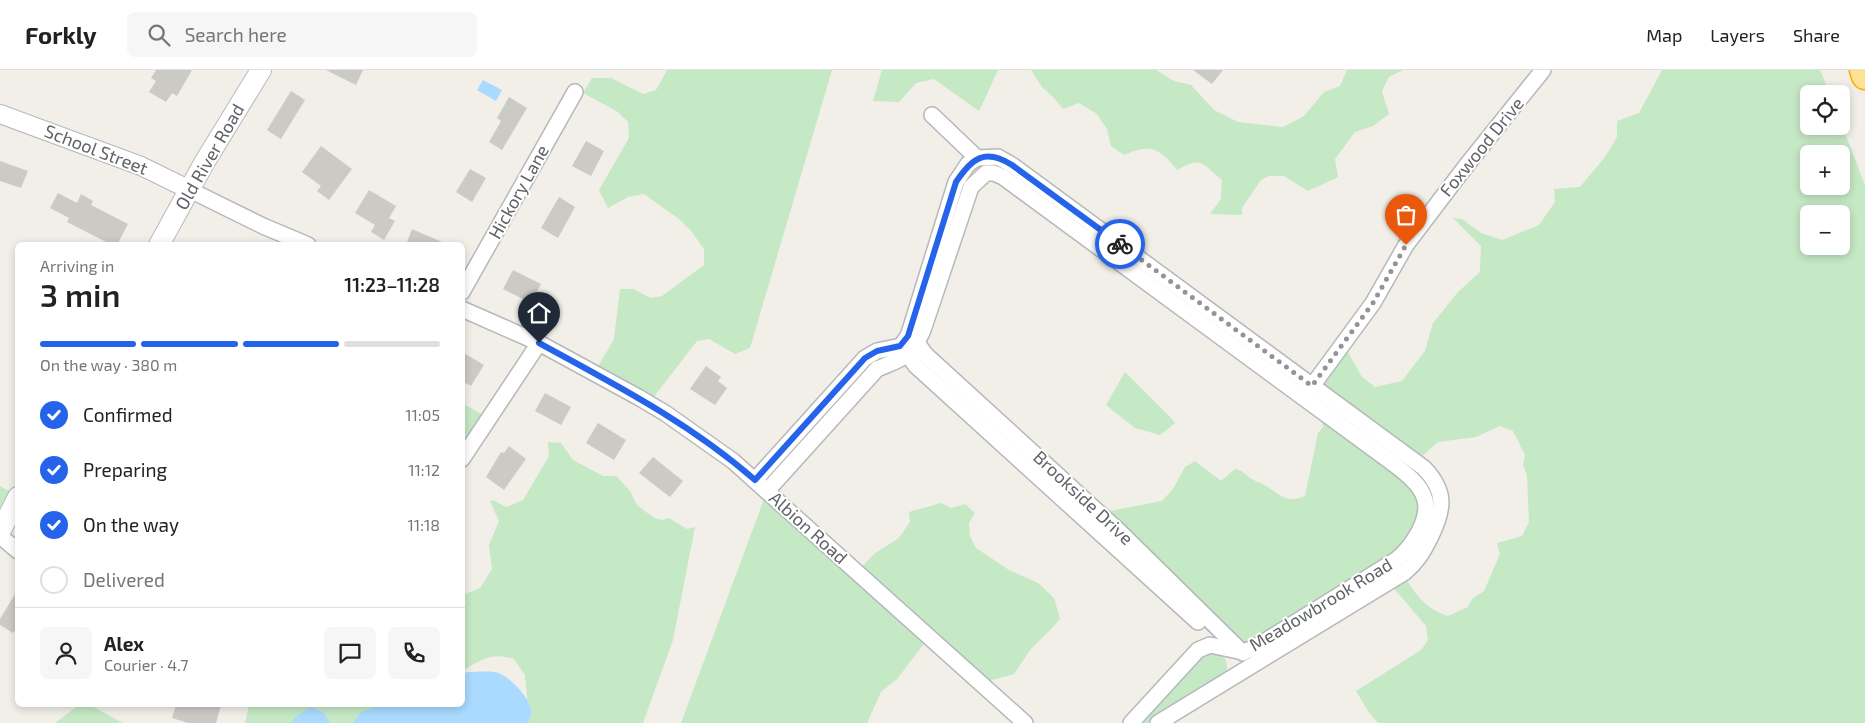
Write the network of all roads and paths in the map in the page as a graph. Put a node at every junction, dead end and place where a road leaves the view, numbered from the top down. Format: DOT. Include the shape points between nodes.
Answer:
graph roads {
  1 [pos="261,70"];
  2 [pos="1543,70"];
  3 [pos="1863,70"];
  4 [pos="1865,76"];
  5 [pos="576,92"];
  6 [pos="0,114"];
  7 [pos="932,115"];
  8 [pos="977,158"];
  9 [pos="190,190"];
  10 [pos="162,242"];
  11 [pos="301,242"];
  12 [pos="465,287"];
  13 [pos="1193,297"];
  14 [pos="465,310"];
  15 [pos="1184,310"];
  16 [pos="539,343"];
  17 [pos="908,345"];
  18 [pos="1307,392"];
  19 [pos="465,454"];
  20 [pos="1413,460"];
  21 [pos="1405,473"];
  22 [pos="755,480"];
  23 [pos="767,491"];
  24 [pos="15,503"];
  25 [pos="0,532"];
  26 [pos="0,536"];
  27 [pos="15,548"];
  28 [pos="1224,649"];
  29 [pos="1242,652"];
  30 [pos="1246,670"];
  31 [pos="1025,723"];
  32 [pos="1132,723"];
  33 [pos="1158,723"];
  1 -- 9 [label="main road, Old River Road"];
  2 -- 18 [label="street, Foxwood Drive" via="1406,245 1373,303"];
  3 -- 4 [label="highway"];
  5 -- 12 [label="street, Hickory Lane"];
  6 -- 9 [label="street, School Street" via="141,166"];
  7 -- 8 [label="street"];
  8 -- 13 [label="street" via="998,157 1012,165"];
  8 -- 17 [label="street" via="968,164 956,182"];
  9 -- 10 [label="main road, Old River Road"];
  9 -- 11 [label="street"];
  13 -- 15 [label="street"];
  13 -- 18 [label="street"];
  14 -- 16 [label="street, Albion Road"];
  15 -- 17 [label="street" via="1003,177 986,173 971,187"];
  15 -- 18 [label="street"];
  16 -- 19 [label="street"];
  16 -- 22 [label="street, Albion Road" via="665,413"];
  17 -- 22 [label="street" via="877,351 865,358"];
  17 -- 23 [label="street" via="876,368"];
  17 -- 28 [label="street, Brookside Drive" via="916,366"];
  17 -- 29 [label="street, Brookside Drive" via="926,355 1120,532"];
  18 -- 20 [label="street, Meadowbrook Road"];
  18 -- 21 [label="street, Meadowbrook Road"];
  20 -- 21 [label="street"];
  20 -- 30 [label="street, Meadowbrook Road" via="1431,476 1441,499 1442,511 1416,564"];
  21 -- 29 [label="street, Meadowbrook Road" via="1425,499 1419,531 1407,551 1254,648"];
  22 -- 23 [label="street, Albion Road"];
  23 -- 31 [label="street, Albion Road"];
  24 -- 25 [label="main road"];
  26 -- 27 [label="street"];
  28 -- 29 [label="street, Meadowbrook Road"];
  28 -- 30 [label="street, Brookside Drive"];
  28 -- 32 [label="street, Meadowbrook Road" via="1210,645 1198,650"];
  29 -- 30 [label="street, Brookside Drive"];
  30 -- 33 [label="street, Meadowbrook Road"];
}
